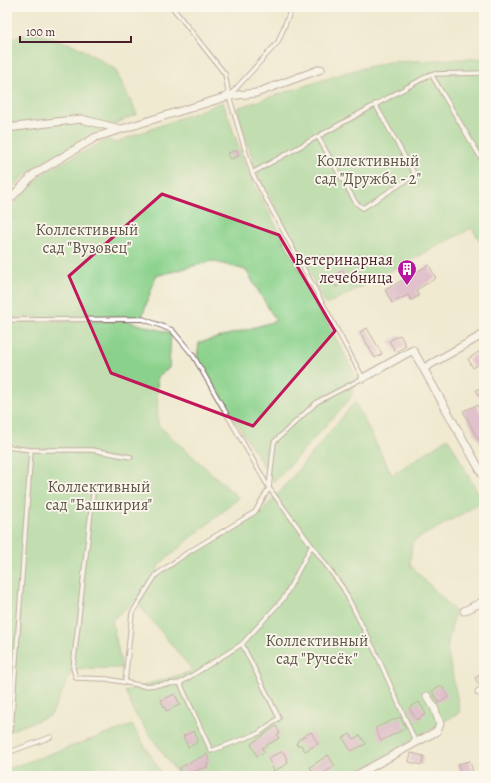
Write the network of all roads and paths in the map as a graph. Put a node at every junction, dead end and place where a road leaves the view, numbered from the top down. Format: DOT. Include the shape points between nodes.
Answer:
graph roads {
  1 [pos="172,7"];
  2 [pos="292,7"];
  3 [pos="321,69"];
  4 [pos="484,73"];
  5 [pos="431,74"];
  6 [pos="229,96"];
  7 [pos="375,104"];
  8 [pos="7,128"];
  9 [pos="120,129"];
  10 [pos="318,137"];
  11 [pos="484,163"];
  12 [pos="252,173"];
  13 [pos="7,202"];
  14 [pos="7,320"];
  15 [pos="484,334"];
  16 [pos="424,368"];
  17 [pos="363,378"];
  18 [pos="7,447"];
  19 [pos="31,450"];
  20 [pos="131,457"];
  21 [pos="484,477"];
  22 [pos="269,488"];
  23 [pos="93,494"];
  24 [pos="311,547"];
  25 [pos="484,600"];
  26 [pos="464,611"];
  27 [pos="242,644"];
  28 [pos="125,682"];
  29 [pos="180,683"];
  30 [pos="427,696"];
  31 [pos="7,732"];
  32 [pos="51,737"];
  33 [pos="416,743"];
  34 [pos="7,753"];
  35 [pos="355,776"];
  1 -- 6 [label="lane" via="225,74"];
  2 -- 6 [label="lane" via="278,42"];
  3 -- 6 [label="street" via="256,93"];
  4 -- 5 [label="lane"];
  5 -- 7 [label="lane"];
  5 -- 11 [label="lane"];
  6 -- 9 [label="street"];
  6 -- 12 [label="lane"];
  7 -- 10 [label="lane"];
  7 -- 10 [label="lane" via="415,175 364,208 356,203"];
  8 -- 9 [label="street" via="81,119"];
  9 -- 13 [label="street" via="96,137 34,174"];
  10 -- 12 [label="lane"];
  12 -- 17 [label="lane"];
  14 -- 22 [label="lane" via="144,319 172,330 193,355"];
  15 -- 16 [label="street"];
  16 -- 17 [label="street" via="413,350"];
  16 -- 21 [label="street"];
  17 -- 22 [label="lane" via="317,402 274,442"];
  18 -- 19 [label="lane"];
  19 -- 20 [label="lane" via="92,450"];
  19 -- 31 [label="lane" via="11,730"];
  22 -- 24 [label="lane"];
  22 -- 28 [label="lane" via="255,512 156,575 132,612"];
  23 -- 28 [label="lane" via="73,668 76,678"];
  24 -- 27 [label="lane" via="284,598"];
  24 -- 33 [label="lane" via="343,588 377,654"];
  25 -- 26 [label="street"];
  27 -- 29 [label="lane"];
  27 -- 29 [label="lane" via="279,718 259,733 211,751"];
  28 -- 29 [label="lane" via="144,686"];
  30 -- 33 [label="street" via="440,724 437,731"];
  32 -- 34 [label="lane"];
  33 -- 35 [label="street"];
}
